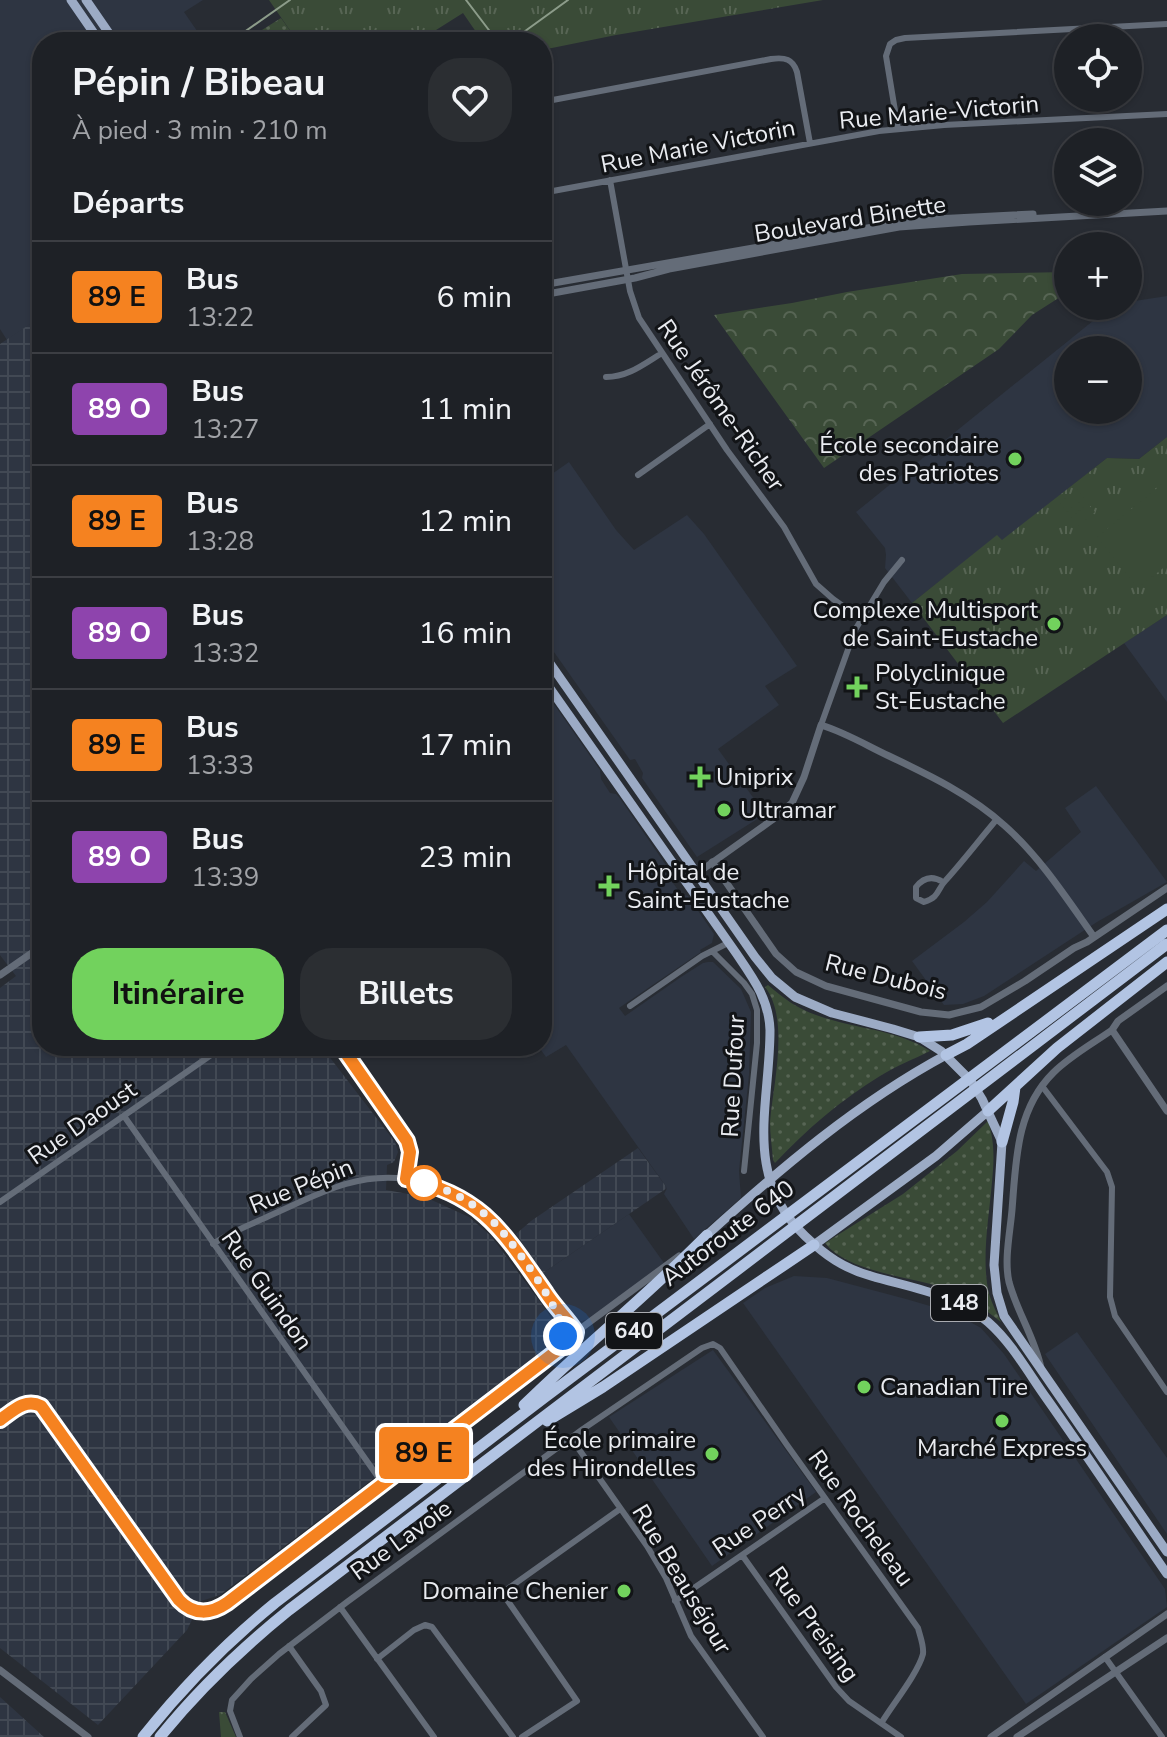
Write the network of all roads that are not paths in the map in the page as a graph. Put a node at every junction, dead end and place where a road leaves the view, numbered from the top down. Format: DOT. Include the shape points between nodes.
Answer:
graph roads {
  1 [pos="71,0"];
  2 [pos="86,0"];
  3 [pos="1167,24"];
  4 [pos="93,32"];
  5 [pos="108,32"];
  6 [pos="552,100"];
  7 [pos="1167,114"];
  8 [pos="898,129"];
  9 [pos="810,143"];
  10 [pos="610,180"];
  11 [pos="552,191"];
  12 [pos="1167,209"];
  13 [pos="626,269"];
  14 [pos="628,280"];
  15 [pos="552,283"];
  16 [pos="552,293"];
  17 [pos="662,353"];
  18 [pos="606,377"];
  19 [pos="710,424"];
  20 [pos="638,475"];
  21 [pos="902,560"];
  22 [pos="861,619"];
  23 [pos="552,666"];
  24 [pos="552,691"];
  25 [pos="821,725"];
  26 [pos="997,819"];
  27 [pos="712,862"];
  28 [pos="697,873"];
  29 [pos="685,882"];
  30 [pos="943,882"];
  31 [pos="1167,888"];
  32 [pos="1167,909"];
  33 [pos="1167,930"];
  34 [pos="1094,937"];
  35 [pos="728,943"];
  36 [pos="1167,944"];
  37 [pos="713,952"];
  38 [pos="32,953"];
  39 [pos="1167,962"];
  40 [pos="0,975"];
  41 [pos="1167,986"];
  42 [pos="630,1006"];
  43 [pos="1004,1018"];
  44 [pos="1112,1030"];
  45 [pos="919,1037"];
  46 [pos="946,1055"];
  47 [pos="210,1056"];
  48 [pos="348,1056"];
  49 [pos="982,1076"];
  50 [pos="1042,1086"];
  51 [pos="1015,1087"];
  52 [pos="988,1111"];
  53 [pos="1167,1111"];
  54 [pos="124,1116"];
  55 [pos="1002,1142"];
  56 [pos="744,1171"];
  57 [pos="406,1179"];
  58 [pos="769,1180"];
  59 [pos="0,1202"];
  60 [pos="781,1228"];
  61 [pos="707,1235"];
  62 [pos="213,1244"];
  63 [pos="814,1245"];
  64 [pos="555,1306"];
  65 [pos="576,1332"];
  66 [pos="713,1344"];
  67 [pos="553,1355"];
  68 [pos="1042,1370"];
  69 [pos="1167,1392"];
  70 [pos="0,1420"];
  71 [pos="571,1438"];
  72 [pos="489,1439"];
  73 [pos="499,1451"];
  74 [pos="383,1484"];
  75 [pos="825,1498"];
  76 [pos="620,1509"];
  77 [pos="1167,1552"];
  78 [pos="742,1555"];
  79 [pos="1167,1574"];
  80 [pos="675,1601"];
  81 [pos="340,1607"];
  82 [pos="1167,1614"];
  83 [pos="1167,1638"];
  84 [pos="289,1646"];
  85 [pos="1105,1657"];
  86 [pos="377,1659"];
  87 [pos="0,1670"];
  88 [pos="1116,1673"];
  89 [pos="882,1722"];
  90 [pos="993,1736"];
  91 [pos="88,1737"];
  92 [pos="143,1737"];
  93 [pos="160,1737"];
  94 [pos="240,1737"];
  95 [pos="292,1737"];
  96 [pos="434,1737"];
  97 [pos="513,1737"];
  98 [pos="522,1737"];
  99 [pos="763,1737"];
  100 [pos="901,1737"];
  101 [pos="1017,1737"];
  102 [pos="1162,1737"];
  1 -- 4 [label="main road"];
  2 -- 5 [label="main road"];
  3 -- 8 [label="street" via="896,40 886,56"];
  6 -- 9 [label="street, Rue Marie Victorin" via="784,58 797,72"];
  7 -- 8 [label="street, Rue Marie-Victorin"];
  8 -- 9 [label="street, Rue Marie-Victorin"];
  9 -- 10 [label="street, Rue Marie Victorin"];
  10 -- 11 [label="street, Rue Marie Victorin"];
  10 -- 13 [label="street, Rue Jérôme-Richer"];
  12 -- 13 [label="street, Boulevard Binette" via="917,220"];
  12 -- 14 [label="street, Boulevard Binette" via="899,227"];
  13 -- 14 [label="street, Rue Jérôme-Richer"];
  13 -- 15 [label="street, Boulevard Binette"];
  14 -- 16 [label="street, Boulevard Binette"];
  14 -- 17 [label="street, Rue Jérôme-Richer" via="636,312"];
  17 -- 18 [label="street" via="629,373"];
  17 -- 19 [label="street, Rue Jérôme-Richer"];
  19 -- 20 [label="street"];
  19 -- 22 [label="street, Rue Jérôme-Richer" via="784,527 816,584"];
  21 -- 22 [label="street"];
  22 -- 25 [label="street"];
  23 -- 28 [label="main road, 148"];
  24 -- 29 [label="main road, 148"];
  25 -- 26 [label="street" via="927,774"];
  25 -- 27 [label="street" via="792,803"];
  26 -- 30 [label="street"];
  26 -- 34 [label="street" via="1038,862"];
  27 -- 28 [label="street"];
  27 -- 34 [label="street, Rue Dubois" via="776,954 796,972 826,986 927,1013 981,1007"];
  28 -- 29 [label="street"];
  28 -- 45 [label="main road, 148" via="759,963 783,988 818,1009"];
  29 -- 35 [label="main road, 148"];
  30 -- 30 [label="street" via="925,879 916,887 916,898 930,901"];
  31 -- 34 [label="street, Rue Dubois"];
  32 -- 43 [label="highway"];
  33 -- 49 [label="highway, Autoroute 640 / 640"];
  35 -- 37 [label="street"];
  35 -- 58 [label="main road, 148" via="760,990 769,1015 763,1136"];
  36 -- 49 [label="highway, Autoroute 640 / 640"];
  37 -- 42 [label="street"];
  37 -- 56 [label="street, Rue Dufour" via="744,983 757,1010"];
  38 -- 40 [label="street"];
  39 -- 51 [label="highway"];
  41 -- 44 [label="street"];
  43 -- 45 [label="highway" via="959,1033"];
  43 -- 46 [label="highway"];
  44 -- 50 [label="street"];
  44 -- 53 [label="street"];
  45 -- 46 [label="main road, 148"];
  46 -- 52 [label="main road, 148" via="971,1081"];
  46 -- 58 [label="main road" via="857,1110"];
  47 -- 54 [label="street, Rue Daoust"];
  48 -- 57 [label="street" via="407,1141"];
  49 -- 60 [label="highway, Autoroute 640 / 640"];
  50 -- 68 [label="street" via="1019,1138 1007,1265"];
  50 -- 69 [label="street" via="1107,1172 1112,1187 1110,1297 1115,1316"];
  51 -- 52 [label="highway"];
  51 -- 55 [label="highway"];
  52 -- 55 [label="main road, 148"];
  52 -- 63 [label="main road" via="926,1164"];
  54 -- 59 [label="street, Rue Daoust"];
  54 -- 62 [label="street, Rue Guindon"];
  55 -- 68 [label="main road, 148" via="994,1259 997,1293 1007,1321"];
  57 -- 62 [label="street, Rue Pépin" via="366,1178 342,1184"];
  57 -- 64 [label="street, Rue Pépin" via="450,1191 490,1218"];
  58 -- 61 [label="main road"];
  58 -- 63 [label="main road, 148" via="783,1210"];
  60 -- 72 [label="highway, Autoroute 640 / 640"];
  60 -- 73 [label="highway, Autoroute 640 / 640"];
  61 -- 65 [label="street"];
  61 -- 72 [label="highway"];
  62 -- 74 [label="street, Rue Guindon"];
  63 -- 73 [label="highway"];
  63 -- 79 [label="main road, 148" via="869,1276 951,1299 994,1327"];
  64 -- 65 [label="street, Rue Pépin"];
  64 -- 67 [label="street" via="563,1332"];
  65 -- 67 [label="street"];
  66 -- 71 [label="street, Rue Lavoie"];
  66 -- 75 [label="street, Rue Rocheleau"];
  67 -- 74 [label="street"];
  68 -- 77 [label="main road, 148"];
  70 -- 74 [label="street" via="24,1404 41,1406 176,1596 199,1612 227,1603"];
  71 -- 76 [label="street, Rue Beauséjour"];
  71 -- 81 [label="street, Rue Lavoie"];
  72 -- 92 [label="highway, Autoroute 640 / 640" via="256,1619 189,1683"];
  73 -- 93 [label="highway, Autoroute 640 / 640" via="264,1631"];
  75 -- 78 [label="street, Rue Perry"];
  75 -- 89 [label="street, Rue Rocheleau" via="920,1634 922,1656"];
  76 -- 80 [label="street, Rue Beauséjour" via="647,1546"];
  76 -- 98 [label="street" via="503,1594 577,1701"];
  78 -- 80 [label="street, Rue Perry"];
  78 -- 89 [label="street, Rue Preising" via="836,1687"];
  80 -- 99 [label="street, Rue Beauséjour" via="691,1636"];
  81 -- 84 [label="street, Rue Lavoie"];
  81 -- 86 [label="street"];
  82 -- 85 [label="street"];
  83 -- 88 [label="street"];
  84 -- 94 [label="street, Rue Lavoie" via="233,1698 230,1711"];
  84 -- 95 [label="street" via="326,1705"];
  85 -- 88 [label="street"];
  85 -- 90 [label="street"];
  86 -- 96 [label="street"];
  86 -- 97 [label="street" via="414,1630 432,1627"];
  87 -- 91 [label="street"];
  88 -- 101 [label="street"];
  88 -- 102 [label="street"];
  89 -- 100 [label="street, Rue Preising"];
}
